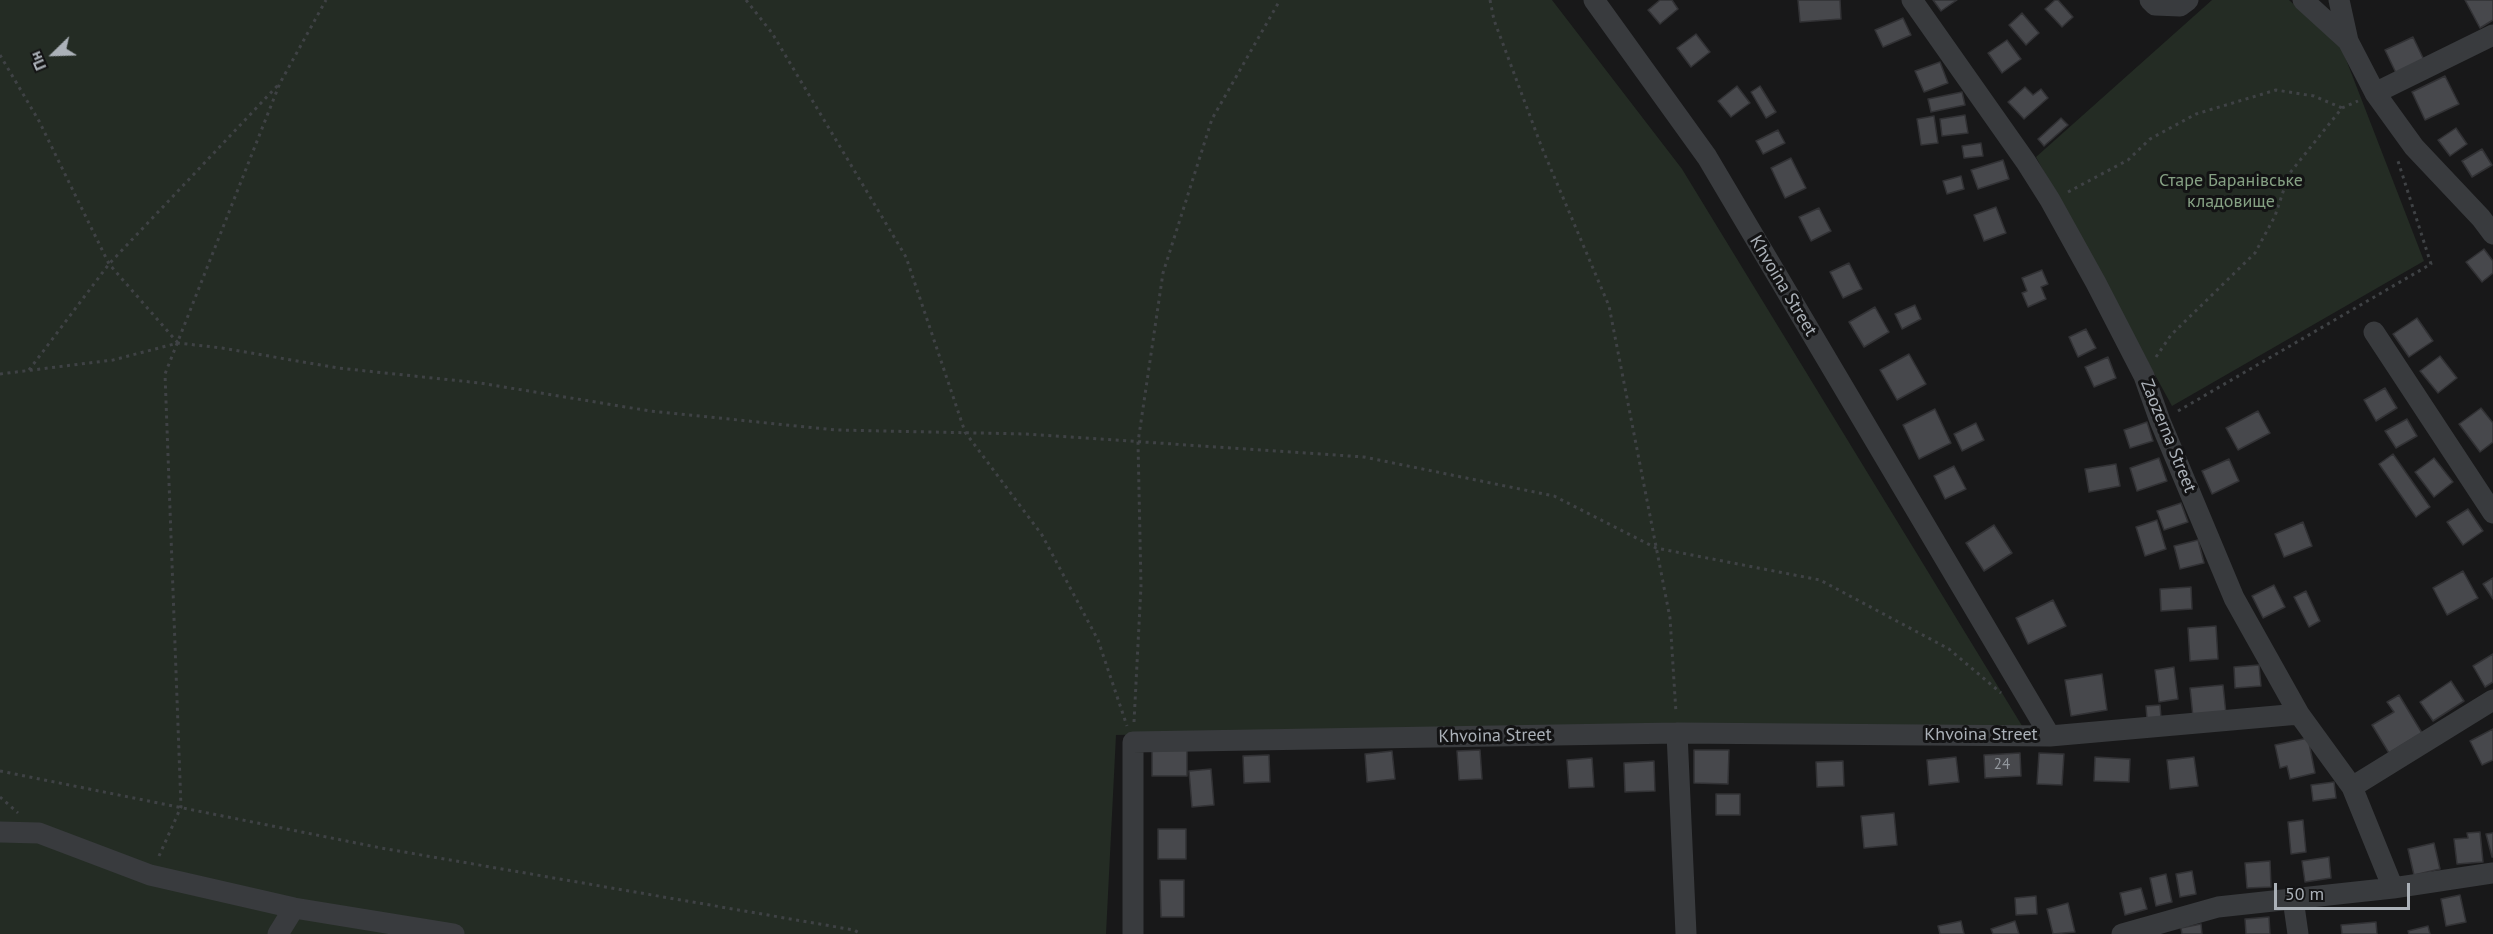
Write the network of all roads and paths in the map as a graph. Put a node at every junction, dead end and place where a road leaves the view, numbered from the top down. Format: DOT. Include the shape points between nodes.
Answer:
graph roads {
  1 [pos="326,0"];
  2 [pos="746,0"];
  3 [pos="1280,0"];
  4 [pos="1490,0"];
  5 [pos="1594,0"];
  6 [pos="1912,0"];
  7 [pos="2150,0"];
  8 [pos="2188,0"];
  9 [pos="2303,0"];
  10 [pos="2339,0"];
  11 [pos="2493,35"];
  12 [pos="2348,41"];
  13 [pos="0,55"];
  14 [pos="280,83"];
  15 [pos="2375,93"];
  16 [pos="2342,108"];
  17 [pos="2396,157"];
  18 [pos="2050,200"];
  19 [pos="2493,234"];
  20 [pos="109,264"];
  21 [pos="2374,332"];
  22 [pos="178,343"];
  23 [pos="29,370"];
  24 [pos="0,374"];
  25 [pos="2144,376"];
  26 [pos="2160,421"];
  27 [pos="965,432"];
  28 [pos="1138,442"];
  29 [pos="2493,513"];
  30 [pos="1656,548"];
  31 [pos="2008,699"];
  32 [pos="2493,700"];
  33 [pos="2299,714"];
  34 [pos="1677,733"];
  35 [pos="2050,736"];
  36 [pos="1133,742"];
  37 [pos="0,771"];
  38 [pos="2352,787"];
  39 [pos="181,807"];
  40 [pos="0,832"];
  41 [pos="2493,873"];
  42 [pos="150,875"];
  43 [pos="2393,888"];
  44 [pos="2293,899"];
  45 [pos="294,908"];
  46 [pos="278,934"];
  47 [pos="454,934"];
  48 [pos="861,934"];
  49 [pos="1133,934"];
  50 [pos="1686,934"];
  51 [pos="2122,934"];
  52 [pos="2298,934"];
  1 -- 14 [label="path"];
  2 -- 27 [label="path" via="772,33 906,258"];
  3 -- 28 [label="path" via="1212,119 1163,273"];
  4 -- 30 [label="path" via="1542,148 1609,306"];
  5 -- 35 [label="street, Khvoina Street" via="1707,157"];
  6 -- 18 [label="street, Zaozerna Street"];
  7 -- 8 [label="street" via="2155,5 2180,6"];
  9 -- 12 [label="street"];
  10 -- 12 [label="street"];
  11 -- 15 [label="street"];
  12 -- 15 [label="street"];
  13 -- 20 [label="path" via="39,121"];
  14 -- 20 [label="path"];
  14 -- 22 [label="path"];
  15 -- 16 [label="path"];
  15 -- 19 [label="street" via="2414,147"];
  16 -- 18 [label="path" via="2314,96 2276,90 2196,114 2150,139 2128,160 2101,177"];
  16 -- 25 [label="path" via="2289,174 2275,216 2255,253 2171,335"];
  17 -- 26 [label="path" via="2431,264"];
  18 -- 25 [label="street, Zaozerna Street"];
  20 -- 22 [label="path"];
  20 -- 23 [label="path"];
  21 -- 29 [label="street"];
  22 -- 23 [label="path" via="113,360"];
  22 -- 27 [label="path" via="338,369 480,383 650,411 836,430"];
  22 -- 39 [label="path" via="165,374"];
  23 -- 24 [label="path"];
  25 -- 26 [label="street, Zaozerna Street"];
  26 -- 33 [label="street, Zaozerna Street" via="2234,598"];
  27 -- 28 [label="path"];
  27 -- 36 [label="path" via="1047,545 1098,640"];
  28 -- 30 [label="path" via="1387,461 1554,496"];
  28 -- 36 [label="path" via="1141,586"];
  30 -- 31 [label="path" via="1820,580 1949,649"];
  30 -- 34 [label="path" via="1670,618"];
  32 -- 38 [label="street"];
  33 -- 35 [label="street, Khvoina Street"];
  33 -- 38 [label="street, Zaozerna Street"];
  34 -- 35 [label="street, Khvoina Street"];
  34 -- 36 [label="street, Khvoina Street"];
  34 -- 50 [label="street"];
  36 -- 49 [label="street"];
  37 -- 39 [label="path"];
  38 -- 43 [label="street, Zaozerna Street"];
  39 -- 42 [label="path"];
  39 -- 48 [label="path" via="381,848"];
  40 -- 42 [label="street" via="39,833"];
  41 -- 43 [label="street"];
  42 -- 45 [label="street"];
  43 -- 44 [label="street"];
  44 -- 51 [label="street" via="2218,907"];
  44 -- 52 [label="street"];
  45 -- 46 [label="street"];
  45 -- 47 [label="street"];
}
